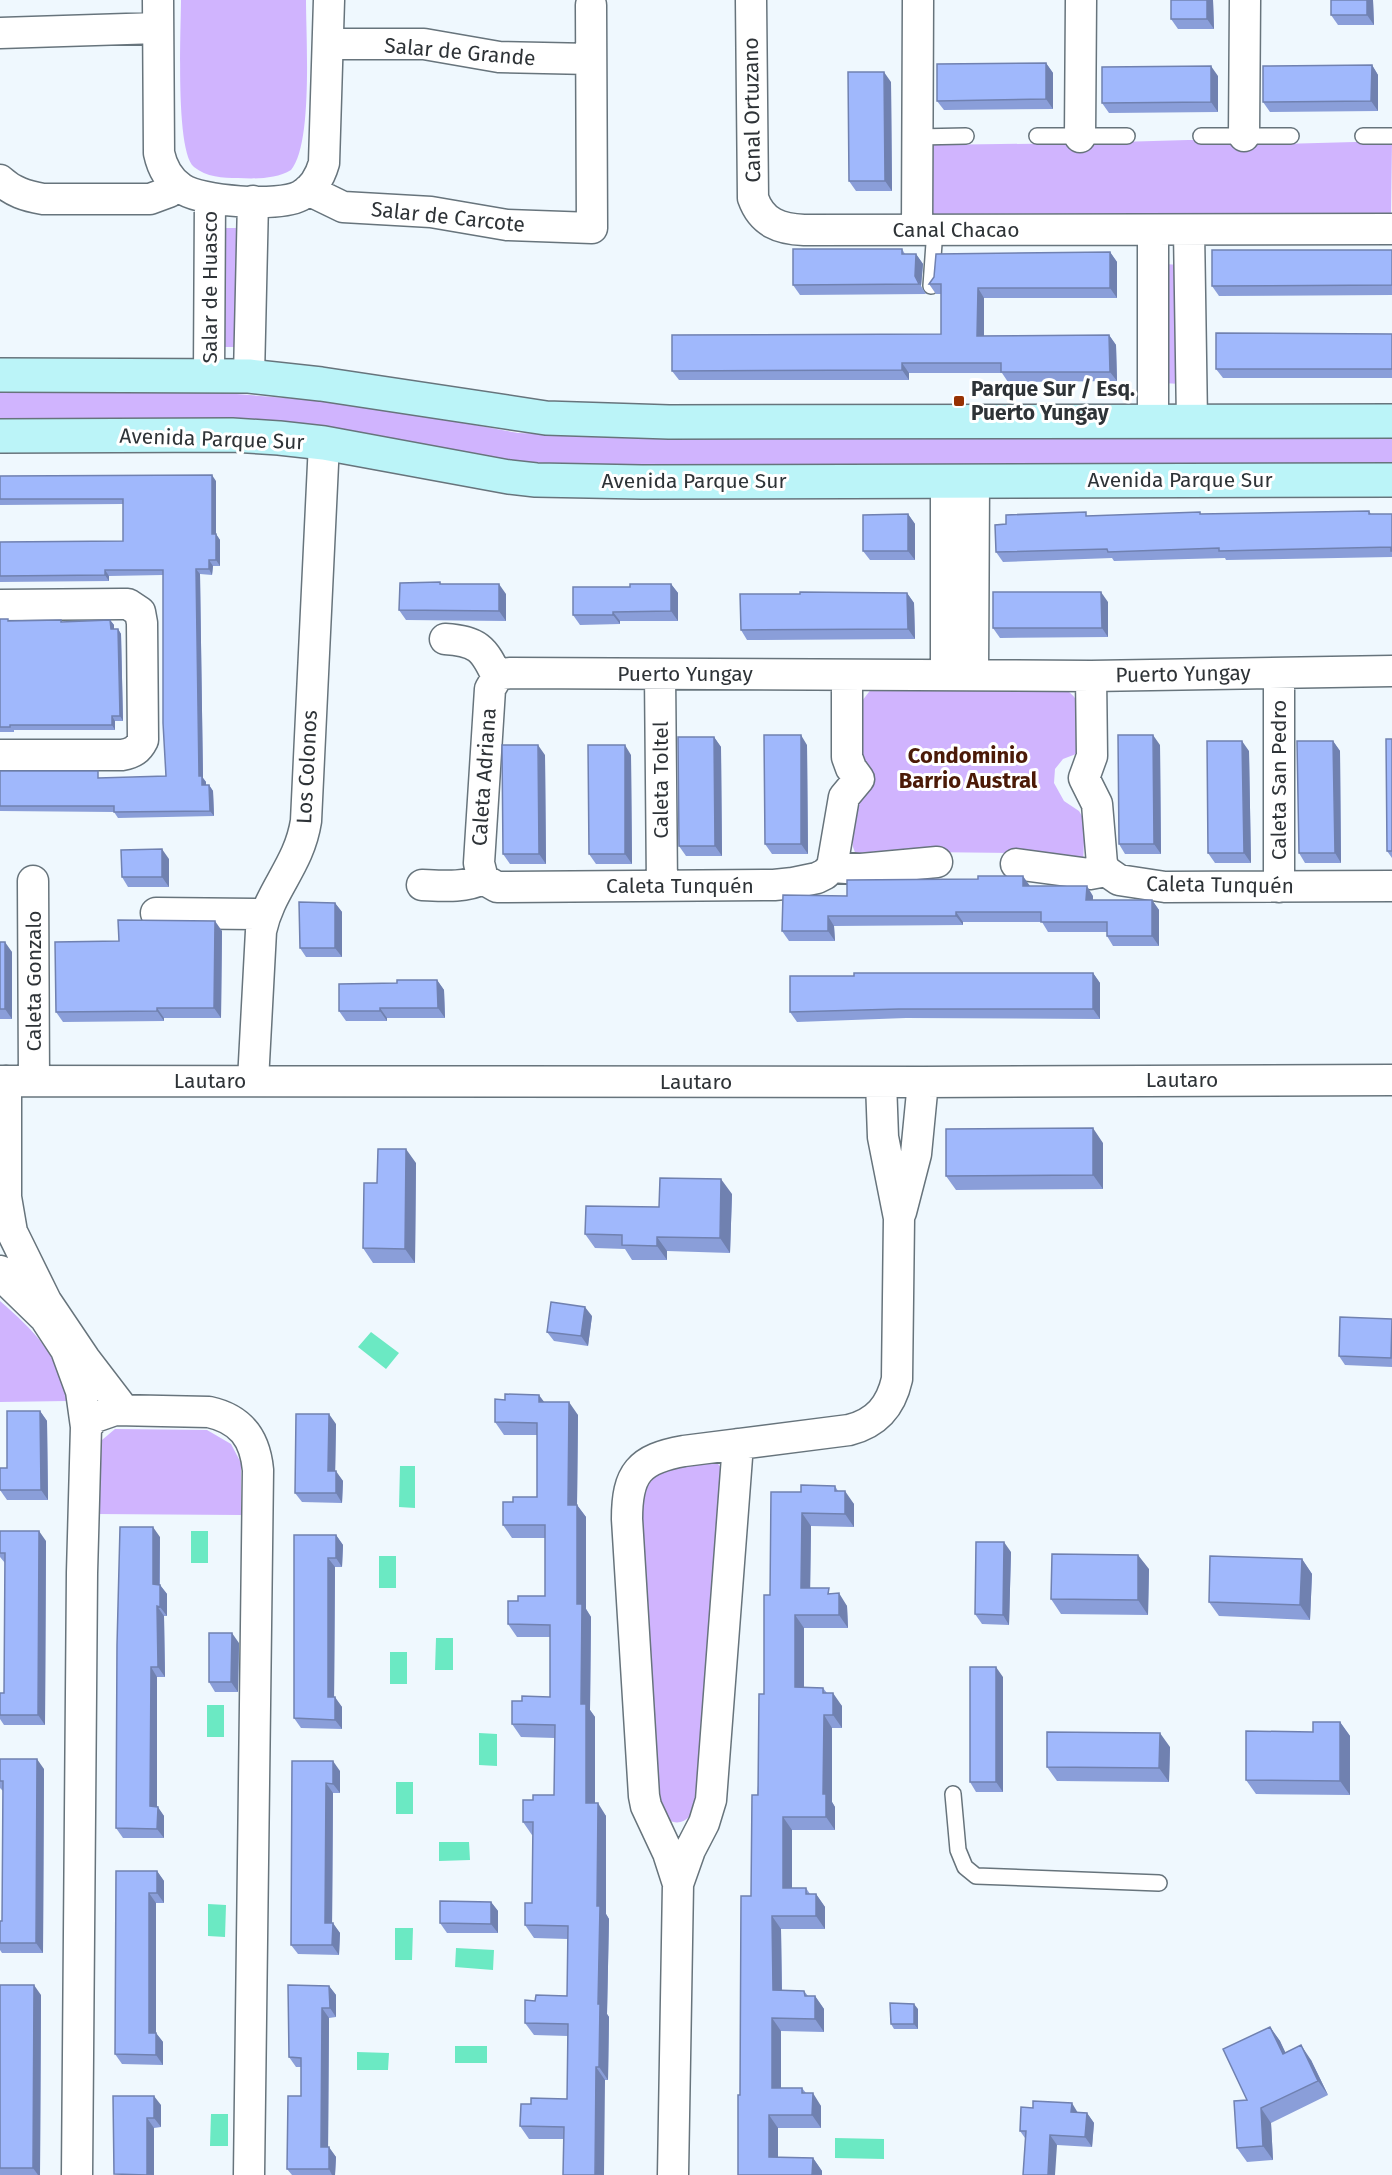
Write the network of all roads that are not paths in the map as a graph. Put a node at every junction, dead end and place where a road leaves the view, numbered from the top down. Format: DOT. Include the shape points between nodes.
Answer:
graph roads {
  1 [pos="329,0"];
  2 [pos="751,0"];
  3 [pos="918,0"];
  4 [pos="1082,0"];
  5 [pos="1245,0"];
  6 [pos="591,5"];
  7 [pos="158,14"];
  8 [pos="0,33"];
  9 [pos="329,44"];
  10 [pos="591,59"];
  11 [pos="966,136"];
  12 [pos="1036,136"];
  13 [pos="1080,136"];
  14 [pos="1127,136"];
  15 [pos="1201,136"];
  16 [pos="1244,136"];
  17 [pos="1291,136"];
  18 [pos="1363,136"];
  19 [pos="1392,136"];
  20 [pos="917,137"];
  21 [pos="0,180"];
  22 [pos="176,185"];
  23 [pos="308,190"];
  24 [pos="210,198"];
  25 [pos="253,201"];
  26 [pos="763,217"];
  27 [pos="926,229"];
  28 [pos="1392,229"];
  29 [pos="1153,230"];
  30 [pos="1189,230"];
  31 [pos="931,286"];
  32 [pos="0,375"];
  33 [pos="209,375"];
  34 [pos="249,376"];
  35 [pos="1153,421"];
  36 [pos="1392,421"];
  37 [pos="1192,422"];
  38 [pos="0,436"];
  39 [pos="324,443"];
  40 [pos="1392,480"];
  41 [pos="960,481"];
  42 [pos="0,605"];
  43 [pos="445,639"];
  44 [pos="1392,671"];
  45 [pos="1278,673"];
  46 [pos="660,674"];
  47 [pos="847,675"];
  48 [pos="960,675"];
  49 [pos="1091,676"];
  50 [pos="497,677"];
  51 [pos="0,755"];
  52 [pos="937,862"];
  53 [pos="1016,864"];
  54 [pos="832,867"];
  55 [pos="1106,871"];
  56 [pos="483,879"];
  57 [pos="33,881"];
  58 [pos="422,885"];
  59 [pos="662,886"];
  60 [pos="1279,886"];
  61 [pos="1392,886"];
  62 [pos="156,913"];
  63 [pos="264,914"];
  64 [pos="1392,1080"];
  65 [pos="13,1081"];
  66 [pos="253,1081"];
  67 [pos="881,1082"];
  68 [pos="922,1082"];
  69 [pos="899,1218"];
  70 [pos="0,1271"];
  71 [pos="124,1410"];
  72 [pos="86,1427"];
  73 [pos="738,1444"];
  74 [pos="953,1794"];
  75 [pos="704,1823"];
  76 [pos="654,1824"];
  77 [pos="1159,1883"];
  78 [pos="678,1884"];
  79 [pos="77,2175"];
  80 [pos="249,2175"];
  81 [pos="674,2175"];
  1 -- 9 [label="street"];
  2 -- 26 [label="street, Canal Ortuzano" via="753,187"];
  3 -- 20 [label="street"];
  4 -- 13 [label="street"];
  5 -- 16 [label="street"];
  6 -- 10 [label="street"];
  7 -- 8 [label="street"];
  7 -- 22 [label="street" via="159,153 166,174"];
  9 -- 10 [label="street, Salar de Grande" via="424,44 508,58"];
  9 -- 23 [label="street" via="324,163"];
  10 -- 23 [label="street, Salar de Carcote" via="592,228 507,225 431,212 343,207"];
  11 -- 20 [label="lane"];
  12 -- 13 [label="lane"];
  13 -- 14 [label="lane"];
  15 -- 16 [label="lane"];
  16 -- 17 [label="lane"];
  18 -- 19 [label="lane"];
  20 -- 27 [label="street"];
  21 -- 22 [label="street" via="27,197 43,199 150,199"];
  22 -- 24 [label="street"];
  23 -- 25 [label="street" via="291,199"];
  24 -- 25 [label="street"];
  24 -- 33 [label="street, Salar de Huasco"];
  25 -- 34 [label="street, Salar de Huasco"];
  26 -- 27 [label="street, Canal Chacao" via="780,227 804,231"];
  27 -- 29 [label="street, Canal Chacao"];
  27 -- 31 [label="lane"];
  28 -- 30 [label="street, Canal Chacao"];
  29 -- 30 [label="street, Canal Chacao"];
  29 -- 35 [label="street"];
  30 -- 37 [label="street"];
  32 -- 33 [label="street"];
  33 -- 34 [label="street"];
  34 -- 35 [label="street" via="333,385 488,411 579,420"];
  35 -- 37 [label="street"];
  36 -- 37 [label="street"];
  38 -- 39 [label="street, Avenida Parque Sur" via="232,435"];
  39 -- 41 [label="street, Avenida Parque Sur" via="536,480"];
  39 -- 63 [label="street, Los Colonos" via="306,821 297,855"];
  40 -- 41 [label="street, Avenida Parque Sur"];
  41 -- 48 [label="street"];
  42 -- 51 [label="street" via="128,604 140,612 143,740 139,748 122,755"];
  43 -- 50 [label="street" via="461,640 480,649"];
  44 -- 45 [label="street, Puerto Yungay"];
  45 -- 49 [label="street, Puerto Yungay"];
  45 -- 60 [label="street, Caleta San Pedro"];
  46 -- 47 [label="street, Puerto Yungay"];
  46 -- 50 [label="street, Puerto Yungay" via="511,673"];
  46 -- 59 [label="street, Caleta Toltel"];
  47 -- 48 [label="street, Puerto Yungay"];
  47 -- 54 [label="street" via="847,757 859,779 844,797"];
  48 -- 49 [label="street, Puerto Yungay"];
  49 -- 55 [label="street" via="1092,756 1084,778 1096,804 1100,855"];
  50 -- 56 [label="street, Caleta Adriana" via="490,689 479,863"];
  52 -- 54 [label="street" via="861,869"];
  53 -- 55 [label="street, Caleta Tunquén" via="1090,874"];
  54 -- 59 [label="street, Caleta Tunquén" via="817,878 793,883"];
  55 -- 60 [label="street, Caleta Tunquén" via="1119,880 1165,887"];
  56 -- 58 [label="street, Caleta Tunquén" via="460,886"];
  56 -- 59 [label="street, Caleta Tunquén" via="497,887"];
  57 -- 65 [label="street, Caleta Gonzalo"];
  60 -- 61 [label="street, Caleta Tunquén"];
  62 -- 63 [label="street"];
  63 -- 66 [label="street, Los Colonos"];
  64 -- 68 [label="street, Lautaro"];
  65 -- 66 [label="street, Lautaro"];
  65 -- 71 [label="street, Caleta Gonzalo" via="6,1197 12,1232 50,1308"];
  66 -- 67 [label="street, Lautaro"];
  67 -- 68 [label="street, Lautaro"];
  67 -- 69 [label="street" via="884,1144"];
  68 -- 69 [label="street" via="916,1154"];
  69 -- 73 [label="street" via="897,1379 890,1402 862,1427"];
  70 -- 72 [label="street" via="45,1318 66,1350 81,1391"];
  71 -- 72 [label="street" via="106,1412"];
  71 -- 80 [label="street" via="223,1415 249,1437 256,1452"];
  72 -- 79 [label="street"];
  73 -- 75 [label="street" via="711,1800"];
  73 -- 76 [label="street" via="658,1458 636,1472 628,1492 644,1796"];
  74 -- 77 [label="lane" via="958,1850 965,1867 976,1876"];
  75 -- 76 [label="street" via="678,1830"];
  75 -- 78 [label="street"];
  76 -- 78 [label="street"];
  78 -- 81 [label="street"];
}
